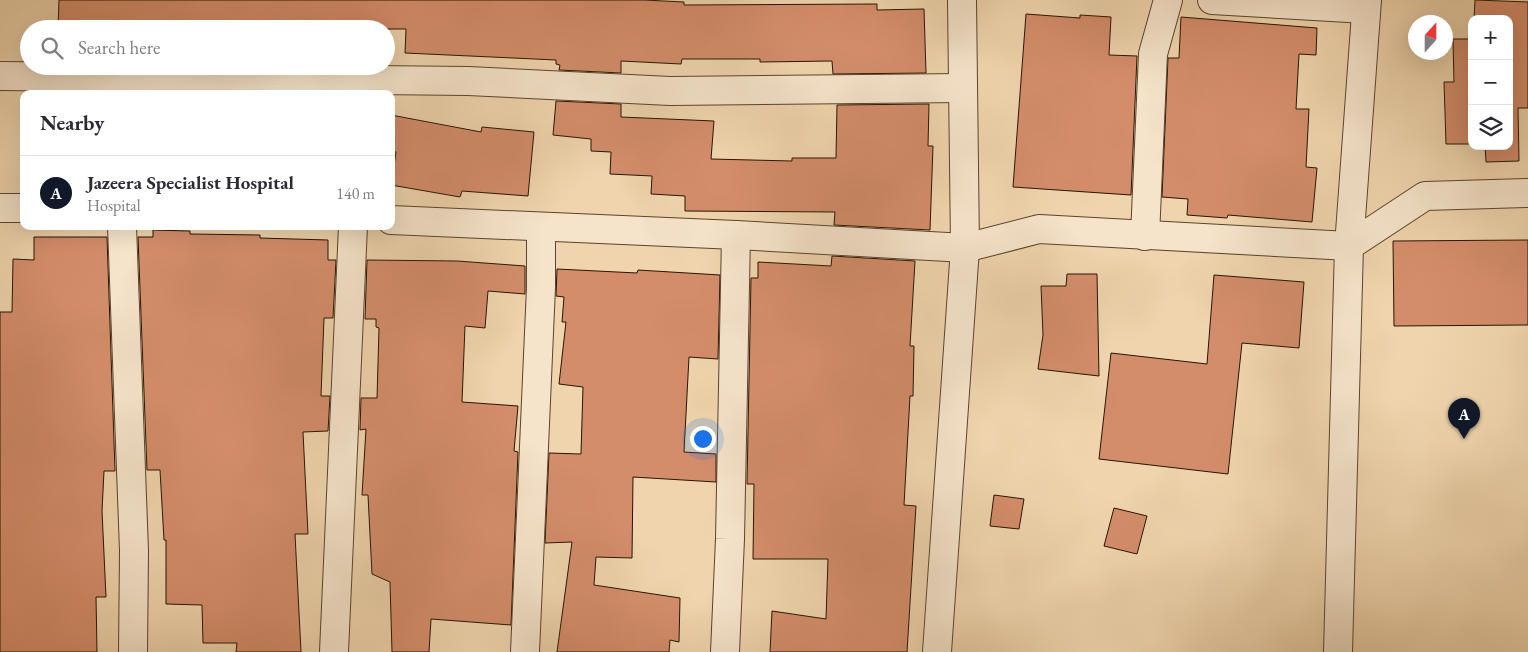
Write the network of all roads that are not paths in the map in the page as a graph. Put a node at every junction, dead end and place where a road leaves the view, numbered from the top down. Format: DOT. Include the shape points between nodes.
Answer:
graph roads {
  1 [pos="962,0"];
  2 [pos="1168,0"];
  3 [pos="1212,0"];
  4 [pos="1367,5"];
  5 [pos="0,76"];
  6 [pos="963,88"];
  7 [pos="1528,193"];
  8 [pos="0,208"];
  9 [pos="20,208"];
  10 [pos="395,220"];
  11 [pos="541,228"];
  12 [pos="122,230"];
  13 [pos="353,230"];
  14 [pos="736,235"];
  15 [pos="1145,236"];
  16 [pos="1350,246"];
  17 [pos="965,248"];
  18 [pos="133,652"];
  19 [pos="334,652"];
  20 [pos="525,652"];
  21 [pos="725,652"];
  22 [pos="937,652"];
  23 [pos="1338,652"];
  1 -- 6 [label="street"];
  2 -- 15 [label="street" via="1153,54"];
  3 -- 4 [label="street"];
  4 -- 16 [label="street"];
  5 -- 6 [label="street" via="448,81 670,91"];
  6 -- 17 [label="street"];
  7 -- 16 [label="street" via="1425,196"];
  8 -- 9 [label="street"];
  10 -- 11 [label="street"];
  11 -- 14 [label="street"];
  11 -- 20 [label="street"];
  12 -- 18 [label="street" via="134,551"];
  13 -- 19 [label="street"];
  14 -- 17 [label="street"];
  14 -- 21 [label="street"];
  15 -- 16 [label="street"];
  15 -- 17 [label="street" via="1039,229"];
  16 -- 23 [label="street"];
  17 -- 22 [label="street"];
}
